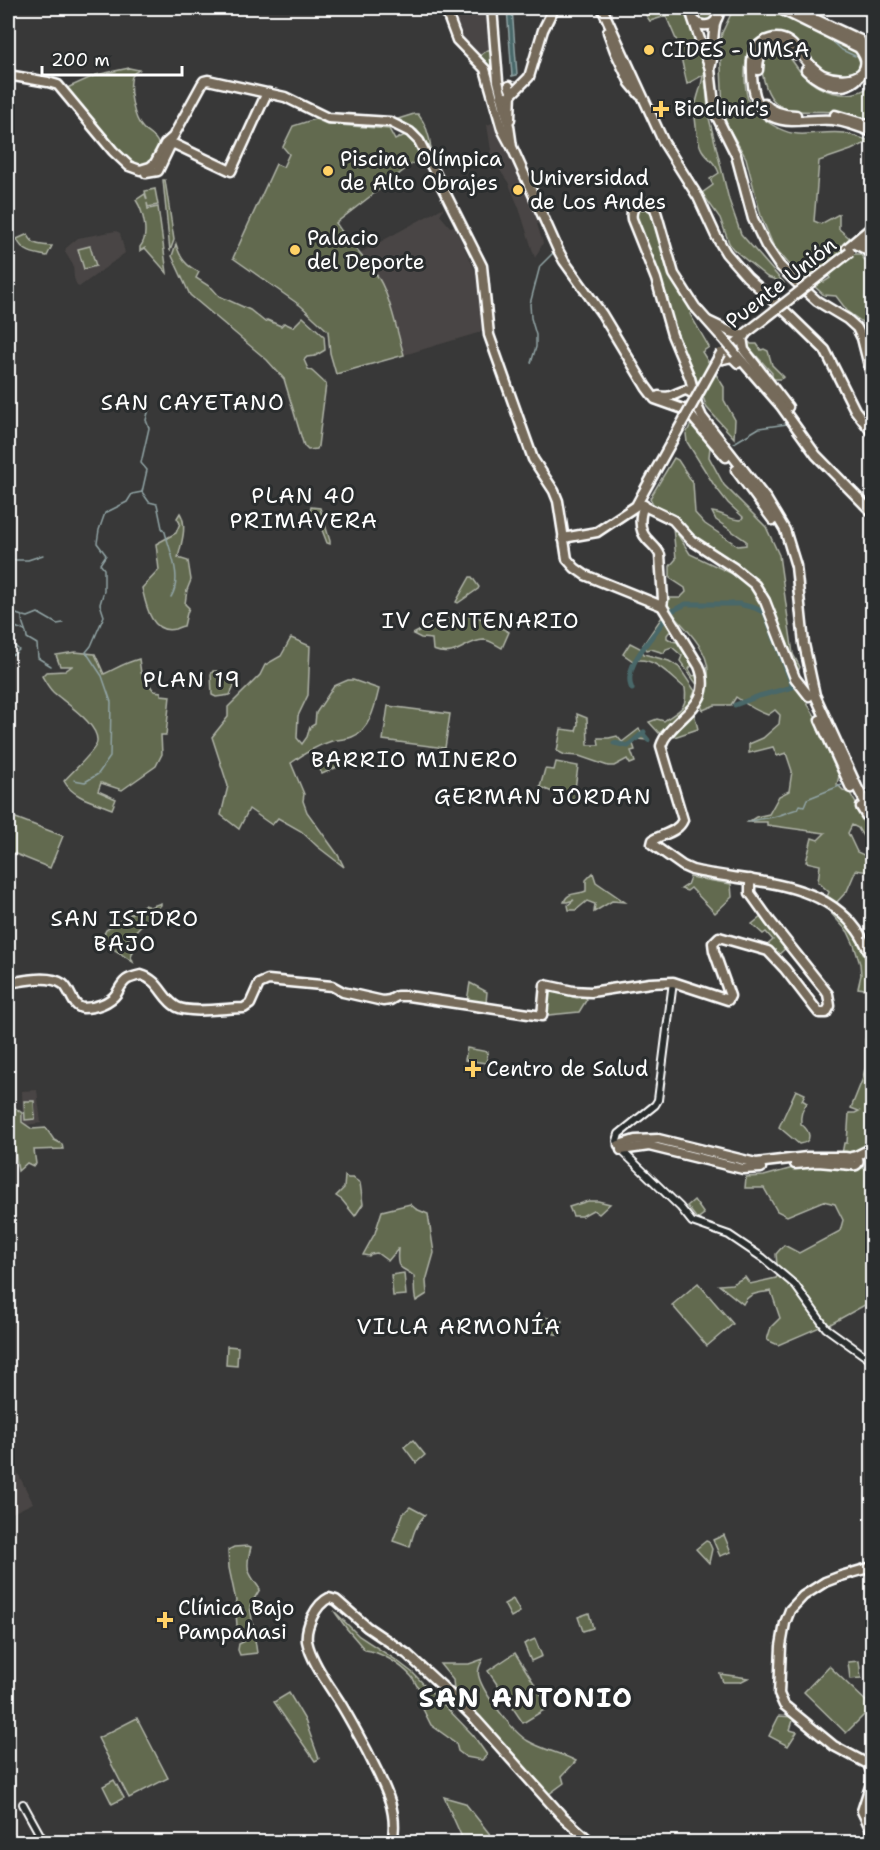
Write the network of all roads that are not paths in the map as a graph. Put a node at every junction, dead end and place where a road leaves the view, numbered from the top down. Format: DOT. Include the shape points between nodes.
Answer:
graph roads {
  1 [pos="444,8"];
  2 [pos="492,8"];
  3 [pos="549,8"];
  4 [pos="554,8"];
  5 [pos="597,8"];
  6 [pos="602,8"];
  7 [pos="683,8"];
  8 [pos="730,8"];
  9 [pos="778,8"];
  10 [pos="791,8"];
  11 [pos="692,14"];
  12 [pos="718,15"];
  13 [pos="820,25"];
  14 [pos="543,29"];
  15 [pos="710,69"];
  16 [pos="497,72"];
  17 [pos="8,75"];
  18 [pos="861,78"];
  19 [pos="521,85"];
  20 [pos="509,86"];
  21 [pos="269,93"];
  22 [pos="501,96"];
  23 [pos="510,96"];
  24 [pos="644,100"];
  25 [pos="509,126"];
  26 [pos="873,126"];
  27 [pos="873,132"];
  28 [pos="512,147"];
  29 [pos="156,167"];
  30 [pos="871,234"];
  31 [pos="856,243"];
  32 [pos="873,256"];
  33 [pos="705,320"];
  34 [pos="742,334"];
  35 [pos="723,351"];
  36 [pos="687,373"];
  37 [pos="873,378"];
  38 [pos="680,392"];
  39 [pos="651,394"];
  40 [pos="695,397"];
  41 [pos="781,406"];
  42 [pos="683,409"];
  43 [pos="793,424"];
  44 [pos="873,432"];
  45 [pos="642,502"];
  46 [pos="873,512"];
  47 [pos="563,538"];
  48 [pos="664,609"];
  49 [pos="804,670"];
  50 [pos="792,671"];
  51 [pos="810,696"];
  52 [pos="873,815"];
  53 [pos="873,825"];
  54 [pos="750,879"];
  55 [pos="873,958"];
  56 [pos="673,982"];
  57 [pos="8,983"];
  58 [pos="619,1145"];
  59 [pos="873,1148"];
  60 [pos="873,1154"];
  61 [pos="854,1161"];
  62 [pos="873,1361"];
  63 [pos="873,1567"];
  64 [pos="873,1774"];
  65 [pos="873,1780"];
  66 [pos="23,1804"];
  67 [pos="873,1832"];
  68 [pos="44,1842"];
  69 [pos="392,1842"];
  70 [pos="591,1842"];
  1 -- 28 [label="main road" via="460,45 485,69 502,129"];
  2 -- 16 [label="main road"];
  3 -- 14 [label="main road"];
  4 -- 14 [label="main road"];
  5 -- 24 [label="main road" via="630,83"];
  6 -- 24 [label="main road"];
  7 -- 11 [label="main road"];
  8 -- 12 [label="main road"];
  9 -- 13 [label="main road"];
  10 -- 13 [label="main road"];
  11 -- 12 [label="main road" via="705,25"];
  11 -- 15 [label="main road"];
  12 -- 15 [label="main road"];
  13 -- 18 [label="main road" via="859,48 866,62"];
  14 -- 19 [label="main road" via="529,77"];
  15 -- 37 [label="main road" via="716,113 736,155 753,219 766,246 795,281 857,328"];
  16 -- 20 [label="main road"];
  16 -- 22 [label="main road"];
  17 -- 29 [label="main road" via="58,86 133,169"];
  18 -- 26 [label="main road" via="845,87 818,79 795,53 780,45 767,47 758,57 759,91 771,109 792,116 837,115"];
  18 -- 27 [label="main road" via="848,80 823,75 809,65 795,45 781,38 761,43 752,55 753,92 770,116 783,120 833,120"];
  19 -- 20 [label="main road"];
  19 -- 23 [label="main road"];
  20 -- 23 [label="main road"];
  21 -- 29 [label="main road" via="204,81 173,137 165,144"];
  21 -- 29 [label="main road" via="231,171 175,144"];
  21 -- 47 [label="main road" via="328,118 390,122 419,141 482,266 489,335 533,459 558,501"];
  22 -- 23 [label="main road"];
  22 -- 25 [label="main road"];
  23 -- 25 [label="main road"];
  24 -- 44 [label="main road" via="726,253 825,350 855,410"];
  25 -- 28 [label="main road"];
  28 -- 39 [label="main road" via="564,261"];
  30 -- 31 [label="main road, Puente Unión"];
  30 -- 31 [label="main road"];
  31 -- 32 [label="main road"];
  31 -- 34 [label="main road, Puente Unión, bridge"];
  33 -- 34 [label="main road"];
  33 -- 35 [label="main road"];
  33 -- 36 [label="main road" via="674,274 658,213 647,203 637,205 632,219"];
  34 -- 35 [label="main road, Puente Unión"];
  34 -- 43 [label="main road" via="743,347 785,403"];
  35 -- 41 [label="main road"];
  35 -- 41 [label="main road, bridge" via="736,354"];
  35 -- 45 [label="main road, Puente Unión"];
  36 -- 38 [label="main road"];
  36 -- 40 [label="main road"];
  38 -- 39 [label="main road" via="667,398"];
  38 -- 40 [label="main road" via="689,390"];
  38 -- 42 [label="main road" via="676,403"];
  39 -- 42 [label="main road"];
  40 -- 42 [label="main road" via="693,407"];
  40 -- 52 [label="main road" via="702,417 767,500 785,530 796,566 804,644 815,695 856,787"];
  41 -- 43 [label="main road"];
  42 -- 49 [label="main road" via="765,507 782,536 790,565"];
  43 -- 46 [label="main road" via="816,455"];
  45 -- 47 [label="main road" via="597,532"];
  45 -- 48 [label="main road" via="644,535 660,555"];
  45 -- 50 [label="main road" via="673,519 691,540 755,585"];
  47 -- 48 [label="main road" via="567,559 580,571"];
  48 -- 54 [label="main road" via="699,666 703,685 695,706 665,737 662,746 683,815 682,824 652,844 692,870"];
  49 -- 50 [label="main road" via="799,675"];
  49 -- 51 [label="main road"];
  50 -- 51 [label="main road"];
  51 -- 53 [label="main road" via="851,789"];
  54 -- 55 [label="main road" via="830,903 858,930"];
  54 -- 56 [label="main road" via="750,892 828,994 829,1010 819,1013 768,951 719,937 713,943 714,951 730,996 728,1000"];
  56 -- 57 [label="main road" via="591,992 545,985 542,1016 408,996 383,1001 343,993 332,986 268,980 259,984 250,1005 244,1008 180,1008 153,981 141,975 126,980 108,1001 81,1008 66,987 57,982 35,979"];
  56 -- 58 [label="street" via="657,1101 622,1131"];
  58 -- 61 [label="main road" via="658,1139 756,1163 807,1157 845,1157"];
  58 -- 62 [label="street" via="692,1222 729,1236 763,1258 795,1285 826,1328"];
  59 -- 61 [label="main road"];
  60 -- 61 [label="main road"];
  63 -- 64 [label="main road" via="825,1582 790,1610 781,1646 779,1694 784,1705 834,1746 868,1764"];
  65 -- 67 [label="main road" via="862,1811"];
  66 -- 68 [label="street"];
  69 -- 70 [label="main road" via="393,1817 388,1794 307,1640 310,1622 329,1598 407,1654 443,1687 562,1816"];
}
